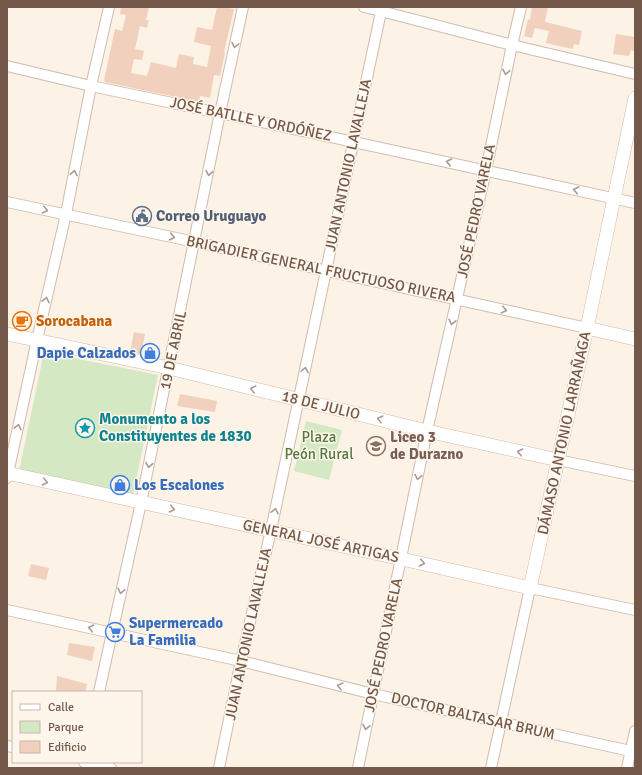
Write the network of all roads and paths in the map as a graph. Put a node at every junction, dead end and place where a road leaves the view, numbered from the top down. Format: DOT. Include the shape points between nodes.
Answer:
graph roads {
  1 [pos="109,7"];
  2 [pos="243,7"];
  3 [pos="364,7"];
  4 [pos="521,7"];
  5 [pos="381,9"];
  6 [pos="512,45"];
  7 [pos="7,66"];
  8 [pos="635,74"];
  9 [pos="91,86"];
  10 [pos="635,98"];
  11 [pos="220,112"];
  12 [pos="353,141"];
  13 [pos="486,170"];
  14 [pos="614,199"];
  15 [pos="7,202"];
  16 [pos="635,203"];
  17 [pos="66,214"];
  18 [pos="195,242"];
  19 [pos="326,271"];
  20 [pos="457,299"];
  21 [pos="587,328"];
  22 [pos="7,334"];
  23 [pos="635,339"];
  24 [pos="37,340"];
  25 [pos="169,368"];
  26 [pos="298,400"];
  27 [pos="427,431"];
  28 [pos="558,460"];
  29 [pos="7,475"];
  30 [pos="635,476"];
  31 [pos="141,503"];
  32 [pos="271,530"];
  33 [pos="402,558"];
  34 [pos="530,588"];
  35 [pos="7,610"];
  36 [pos="635,610"];
  37 [pos="112,633"];
  38 [pos="241,661"];
  39 [pos="99,691"];
  40 [pos="373,694"];
  41 [pos="501,722"];
  42 [pos="635,731"];
  43 [pos="633,752"];
  44 [pos="88,763"];
  45 [pos="111,768"];
  46 [pos="219,768"];
  47 [pos="358,768"];
  48 [pos="491,768"];
  49 [pos="627,768"];
  1 -- 9 [label="street"];
  2 -- 11 [label="street, 19 DE ABRIL, one-way"];
  3 -- 5 [label="street"];
  4 -- 6 [label="street, JOSÉ PEDRO VARELA"];
  5 -- 6 [label="street"];
  5 -- 12 [label="street, JUAN ANTONIO LAVALLEJA"];
  6 -- 8 [label="street"];
  6 -- 13 [label="street, JOSÉ PEDRO VARELA, one-way"];
  7 -- 9 [label="street, JOSÉ BATLLE Y ORDÓÑEZ"];
  9 -- 11 [label="street, JOSÉ BATLLE Y ORDÓÑEZ"];
  17 -- 9 [label="street, one-way"];
  10 -- 14 [label="street, DÁMASO ANTONIO LARRAÑAGA"];
  11 -- 12 [label="street, JOSÉ BATLLE Y ORDÓÑEZ"];
  11 -- 18 [label="street, 19 DE ABRIL, one-way"];
  13 -- 12 [label="street, JOSÉ BATLLE Y ORDÓÑEZ, one-way"];
  12 -- 19 [label="street, JUAN ANTONIO LAVALLEJA"];
  14 -- 13 [label="street, JOSÉ BATLLE Y ORDÓÑEZ, one-way"];
  13 -- 20 [label="street, JOSÉ PEDRO VARELA"];
  14 -- 16 [label="street, JOSÉ BATLLE Y ORDÓÑEZ"];
  14 -- 21 [label="street, DÁMASO ANTONIO LARRAÑAGA"];
  15 -- 17 [label="street, BRIGADIER GENERAL FRUCTUOSO RIVERA, one-way"];
  17 -- 18 [label="street, BRIGADIER GENERAL FRUCTUOSO RIVERA, one-way"];
  24 -- 17 [label="street, one-way"];
  18 -- 19 [label="street, BRIGADIER GENERAL FRUCTUOSO RIVERA"];
  18 -- 25 [label="street, 19 DE ABRIL"];
  19 -- 20 [label="street, BRIGADIER GENERAL FRUCTUOSO RIVERA"];
  26 -- 19 [label="street, JUAN ANTONIO LAVALLEJA, one-way"];
  20 -- 21 [label="street, BRIGADIER GENERAL FRUCTUOSO RIVERA, one-way"];
  20 -- 27 [label="street, JOSÉ PEDRO VARELA, one-way"];
  21 -- 23 [label="street, BRIGADIER GENERAL FRUCTUOSO RIVERA"];
  21 -- 28 [label="street, DÁMASO ANTONIO LARRAÑAGA"];
  22 -- 24 [label="street, 18 DE JULIO"];
  24 -- 25 [label="street, 18 DE JULIO"];
  29 -- 24 [label="street, one-way"];
  26 -- 25 [label="street, 18 DE JULIO, one-way"];
  25 -- 31 [label="street, 19 DE ABRIL, one-way"];
  27 -- 26 [label="street, 18 DE JULIO, one-way"];
  32 -- 26 [label="street, JUAN ANTONIO LAVALLEJA, one-way"];
  28 -- 27 [label="street, 18 DE JULIO, one-way"];
  27 -- 33 [label="street, JOSÉ PEDRO VARELA, one-way"];
  28 -- 30 [label="street, 18 DE JULIO"];
  28 -- 34 [label="street, DÁMASO ANTONIO LARRAÑAGA"];
  29 -- 31 [label="street, GENERAL JOSÉ ARTIGAS, one-way"];
  31 -- 32 [label="street, GENERAL JOSÉ ARTIGAS, one-way"];
  31 -- 37 [label="street, 19 DE ABRIL, one-way"];
  32 -- 33 [label="street, GENERAL JOSÉ ARTIGAS"];
  32 -- 38 [label="street, JUAN ANTONIO LAVALLEJA"];
  33 -- 34 [label="street, GENERAL JOSÉ ARTIGAS, one-way"];
  33 -- 40 [label="street, JOSÉ PEDRO VARELA"];
  34 -- 36 [label="street, GENERAL JOSÉ ARTIGAS"];
  34 -- 41 [label="street, DÁMASO ANTONIO LARRAÑAGA"];
  37 -- 35 [label="street, DOCTOR BALTASAR BRUM, one-way"];
  37 -- 38 [label="street, DOCTOR BALTASAR BRUM"];
  37 -- 39 [label="street, 19 DE ABRIL"];
  40 -- 38 [label="street, DOCTOR BALTASAR BRUM, one-way"];
  38 -- 46 [label="street, JUAN ANTONIO LAVALLEJA"];
  40 -- 41 [label="street, DOCTOR BALTASAR BRUM"];
  40 -- 47 [label="street, JOSÉ PEDRO VARELA, one-way"];
  41 -- 43 [label="street, DOCTOR BALTASAR BRUM"];
  41 -- 48 [label="street, DÁMASO ANTONIO LARRAÑAGA"];
  42 -- 43 [label="street"];
  43 -- 49 [label="street"];
  44 -- 45 [label="street"];
}
